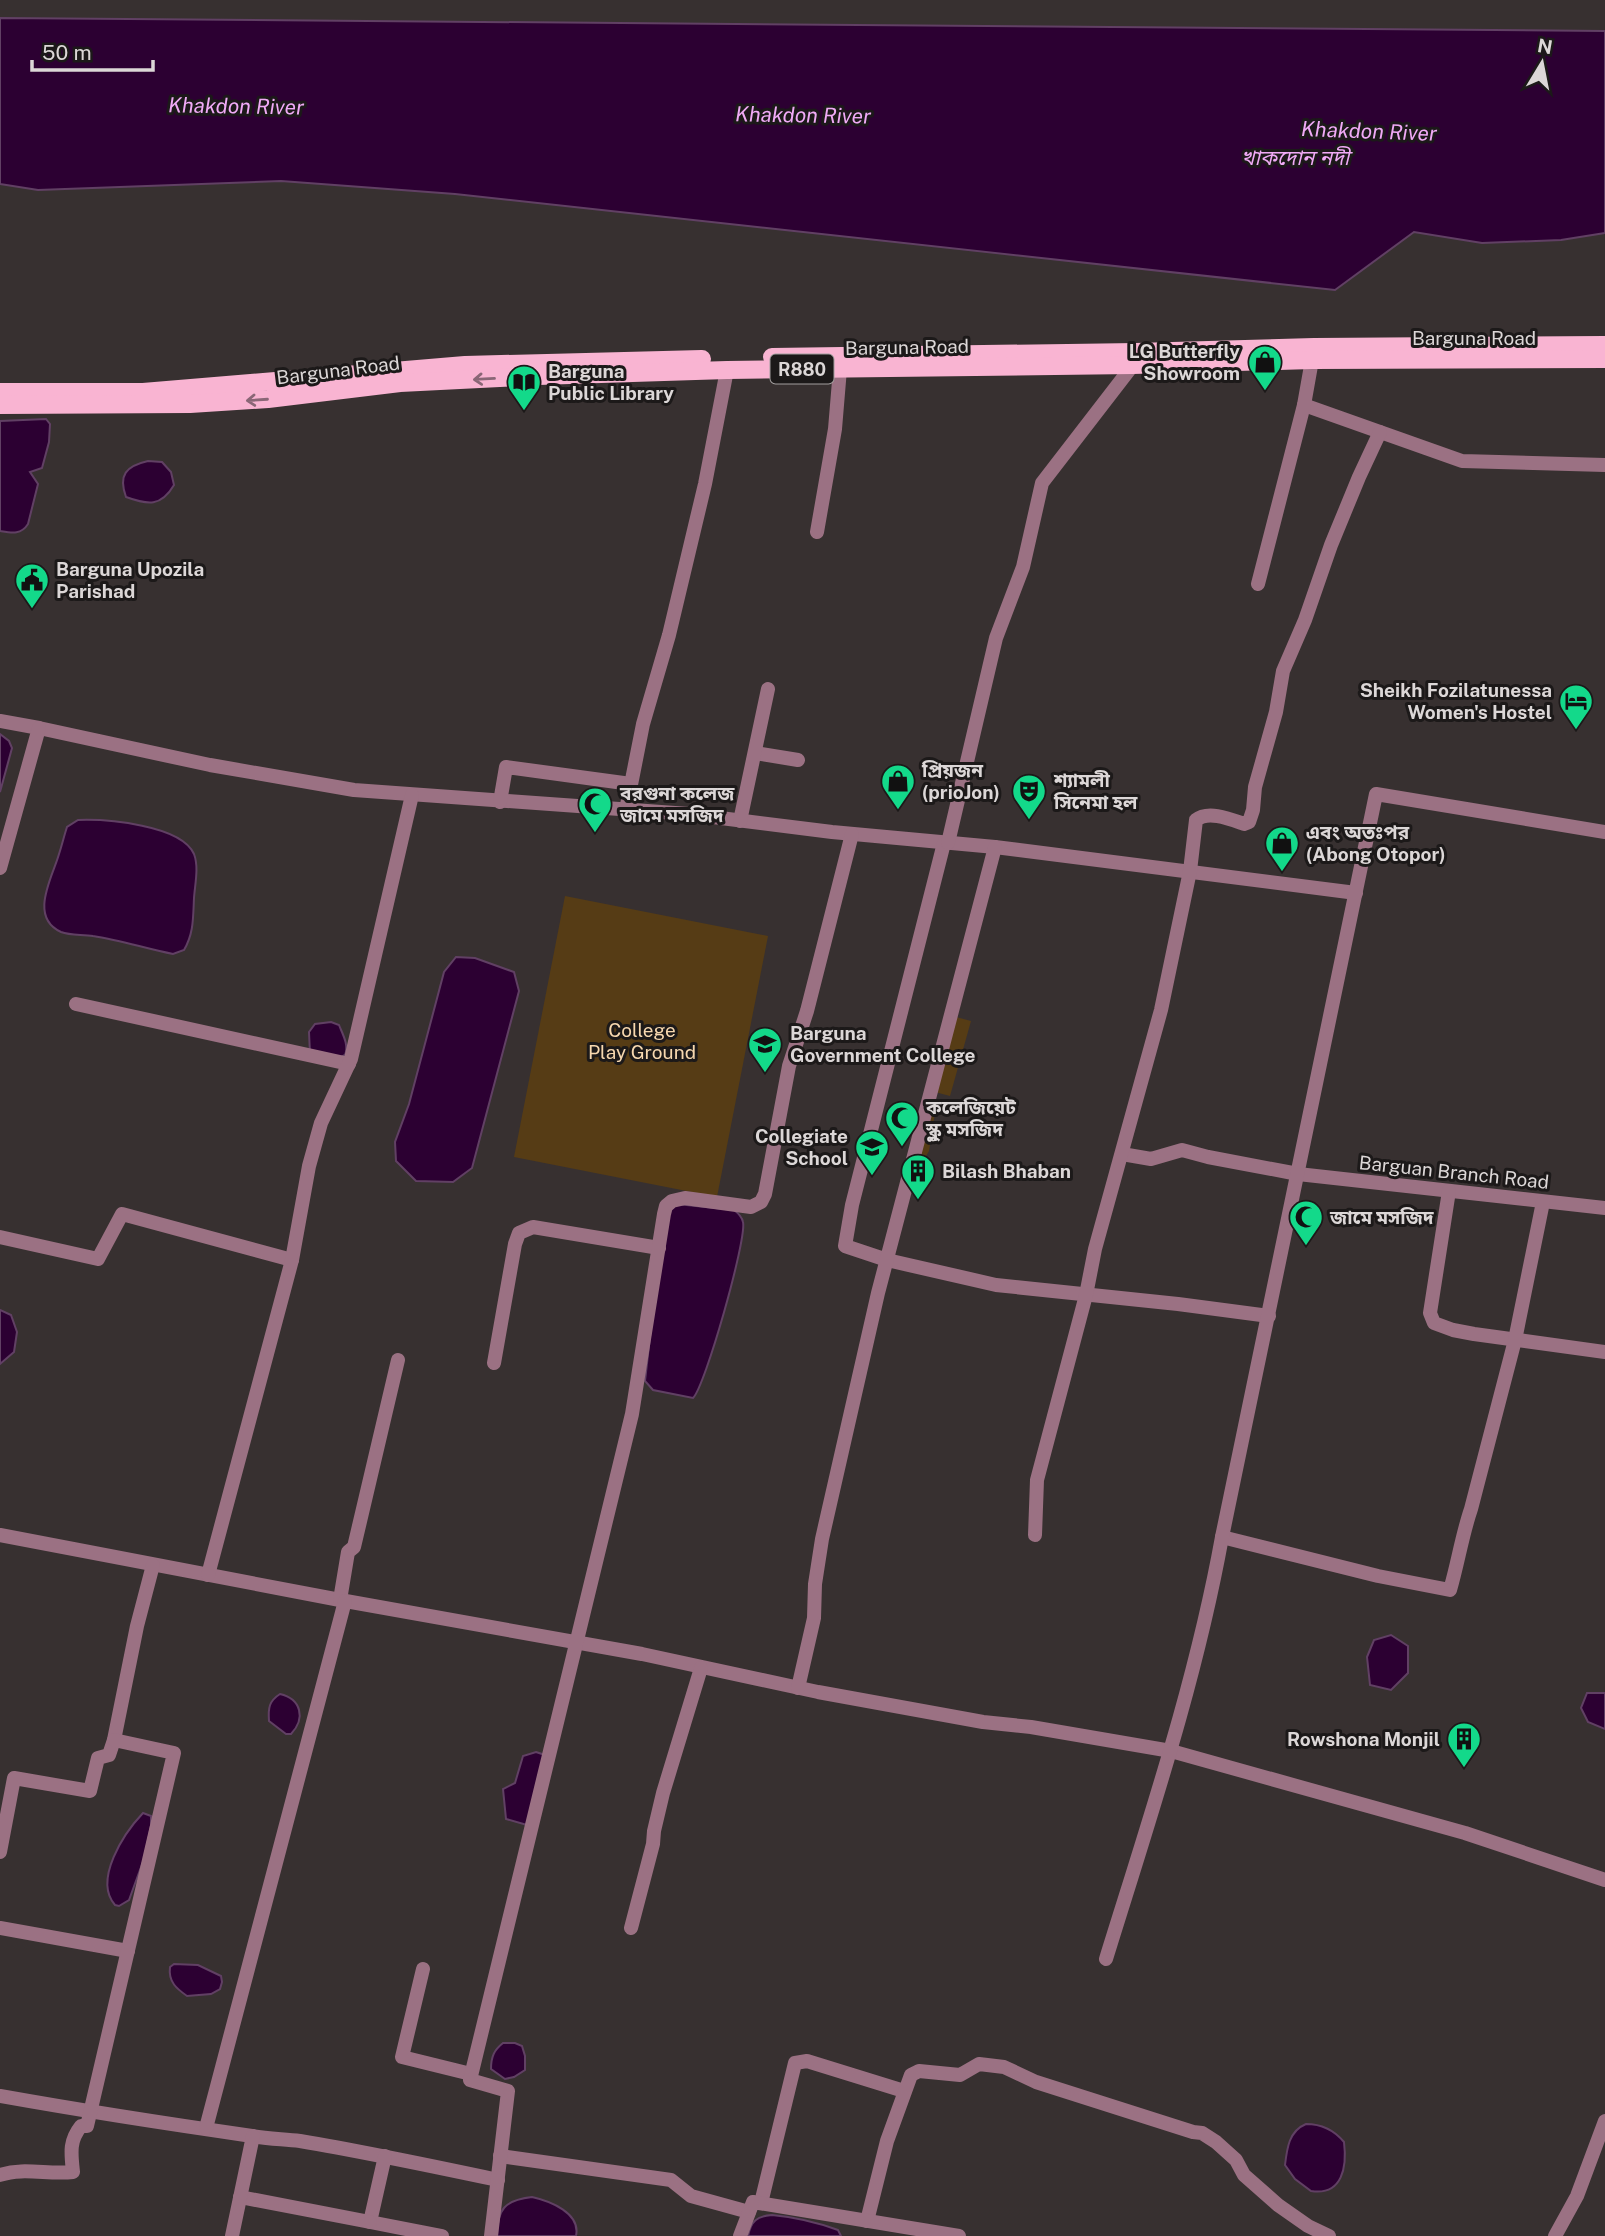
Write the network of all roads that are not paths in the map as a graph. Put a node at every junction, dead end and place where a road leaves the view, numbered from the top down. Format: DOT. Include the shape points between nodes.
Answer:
graph roads {
  1 [pos="1605,345"];
  2 [pos="1605,359"];
  3 [pos="1312,360"];
  4 [pos="1133,365"];
  5 [pos="841,369"];
  6 [pos="727,370"];
  7 [pos="0,391"];
  8 [pos="0,405"];
  9 [pos="1304,405"];
  10 [pos="1380,432"];
  11 [pos="1605,465"];
  12 [pos="817,532"];
  13 [pos="1258,584"];
  14 [pos="768,689"];
  15 [pos="0,721"];
  16 [pos="39,728"];
  17 [pos="755,753"];
  18 [pos="798,760"];
  19 [pos="631,785"];
  20 [pos="412,796"];
  21 [pos="500,802"];
  22 [pos="626,810"];
  23 [pos="740,821"];
  24 [pos="1605,832"];
  25 [pos="852,834"];
  26 [pos="946,843"];
  27 [pos="995,847"];
  28 [pos="0,867"];
  29 [pos="1189,872"];
  30 [pos="1356,892"];
  31 [pos="76,1004"];
  32 [pos="349,1064"];
  33 [pos="1122,1154"];
  34 [pos="1298,1174"];
  35 [pos="1449,1191"];
  36 [pos="1543,1202"];
  37 [pos="1605,1209"];
  38 [pos="0,1237"];
  39 [pos="659,1248"];
  40 [pos="292,1260"];
  41 [pos="887,1260"];
  42 [pos="1086,1295"];
  43 [pos="1269,1316"];
  44 [pos="1515,1340"];
  45 [pos="1605,1352"];
  46 [pos="398,1360"];
  47 [pos="494,1363"];
  48 [pos="0,1535"];
  49 [pos="1035,1535"];
  50 [pos="1222,1537"];
  51 [pos="153,1565"];
  52 [pos="208,1575"];
  53 [pos="343,1601"];
  54 [pos="575,1642"];
  55 [pos="701,1668"];
  56 [pos="798,1688"];
  57 [pos="114,1740"];
  58 [pos="1171,1751"];
  59 [pos="0,1852"];
  60 [pos="1605,1880"];
  61 [pos="0,1928"];
  62 [pos="631,1928"];
  63 [pos="128,1951"];
  64 [pos="1107,1959"];
  65 [pos="423,1969"];
  66 [pos="471,2074"];
  67 [pos="904,2091"];
  68 [pos="0,2096"];
  69 [pos="91,2113"];
  70 [pos="1605,2121"];
  71 [pos="206,2128"];
  72 [pos="253,2137"];
  73 [pos="384,2156"];
  74 [pos="500,2156"];
  75 [pos="0,2175"];
  76 [pos="498,2180"];
  77 [pos="240,2197"];
  78 [pos="755,2208"];
  79 [pos="867,2221"];
  80 [pos="370,2222"];
  81 [pos="232,2236"];
  82 [pos="442,2236"];
  83 [pos="491,2236"];
  84 [pos="740,2236"];
  85 [pos="959,2236"];
  86 [pos="1329,2236"];
  87 [pos="1555,2236"];
  1 -- 7 [label="main road, Barguna Road / R880" via="478,364 143,392"];
  2 -- 3 [label="main road, Barguna Road / R880"];
  3 -- 4 [label="main road, Barguna Road / R880"];
  3 -- 9 [label="street"];
  4 -- 5 [label="main road, Barguna Road / R880"];
  4 -- 26 [label="street" via="1042,483 1023,567 996,638"];
  5 -- 6 [label="main road, Barguna Road / R880"];
  5 -- 12 [label="street"];
  6 -- 8 [label="main road, Barguna Road / R880, one-way" via="400,383 191,404"];
  6 -- 19 [label="street" via="705,484"];
  9 -- 10 [label="street"];
  9 -- 13 [label="street"];
  10 -- 11 [label="street" via="1462,461"];
  10 -- 29 [label="street" via="1283,671 1249,822 1200,816"];
  14 -- 17 [label="street"];
  15 -- 16 [label="street"];
  16 -- 20 [label="street" via="210,765"];
  16 -- 28 [label="street"];
  17 -- 18 [label="street"];
  17 -- 23 [label="street"];
  19 -- 21 [label="street" via="506,767"];
  19 -- 22 [label="street"];
  20 -- 21 [label="street"];
  20 -- 32 [label="street"];
  21 -- 22 [label="street"];
  22 -- 23 [label="street"];
  23 -- 25 [label="street"];
  24 -- 30 [label="street" via="1376,794"];
  25 -- 26 [label="street"];
  25 -- 39 [label="street" via="789,1066 765,1194 751,1207 685,1198 672,1201 666,1206"];
  26 -- 27 [label="street"];
  26 -- 41 [label="street" via="844,1244"];
  27 -- 29 [label="street"];
  27 -- 41 [label="street"];
  29 -- 30 [label="street"];
  29 -- 33 [label="street" via="1161,1010"];
  30 -- 34 [label="street"];
  31 -- 32 [label="street"];
  32 -- 40 [label="street" via="321,1124"];
  33 -- 34 [label="street, Barguan Branch Road" via="1151,1159 1182,1150"];
  33 -- 42 [label="street"];
  34 -- 35 [label="street, Barguan Branch Road"];
  34 -- 43 [label="street"];
  35 -- 36 [label="street, Barguan Branch Road"];
  35 -- 44 [label="street" via="1431,1320 1453,1330"];
  36 -- 37 [label="street, Barguan Branch Road"];
  36 -- 44 [label="street"];
  38 -- 40 [label="street" via="98,1259 121,1214"];
  39 -- 47 [label="street" via="533,1227 519,1233"];
  39 -- 54 [label="street" via="632,1414"];
  40 -- 52 [label="street"];
  41 -- 42 [label="street" via="996,1285"];
  41 -- 56 [label="street" via="822,1539 814,1618"];
  42 -- 43 [label="street"];
  42 -- 49 [label="street" via="1037,1480"];
  43 -- 50 [label="street"];
  44 -- 45 [label="street"];
  44 -- 50 [label="street" via="1450,1590"];
  46 -- 53 [label="street" via="354,1547 348,1552"];
  48 -- 51 [label="street"];
  50 -- 58 [label="street"];
  51 -- 52 [label="street"];
  51 -- 57 [label="street"];
  52 -- 53 [label="street"];
  53 -- 54 [label="street"];
  53 -- 71 [label="street"];
  54 -- 55 [label="street"];
  54 -- 66 [label="street"];
  55 -- 56 [label="street"];
  55 -- 62 [label="street" via="663,1793"];
  56 -- 58 [label="street" via="983,1723"];
  57 -- 59 [label="street" via="109,1755 98,1758 90,1791 14,1778"];
  57 -- 63 [label="street" via="174,1753"];
  58 -- 60 [label="street" via="1465,1833"];
  58 -- 64 [label="street"];
  61 -- 63 [label="street"];
  63 -- 69 [label="street"];
  65 -- 66 [label="street" via="401,2057"];
  66 -- 74 [label="street" via="470,2080 508,2091"];
  67 -- 78 [label="street" via="807,2061 795,2063"];
  67 -- 79 [label="street"];
  67 -- 86 [label="street" via="911,2075 919,2071 960,2075 979,2064 1004,2067 1089,2100 1202,2133 1236,2160 1244,2175 1278,2205"];
  68 -- 69 [label="street"];
  69 -- 71 [label="street"];
  69 -- 75 [label="street" via="88,2126 81,2126 74,2136 73,2172 12,2171"];
  70 -- 87 [label="street" via="1577,2196"];
  71 -- 72 [label="street"];
  72 -- 73 [label="street"];
  72 -- 77 [label="street"];
  73 -- 76 [label="street"];
  73 -- 80 [label="street"];
  74 -- 76 [label="street"];
  74 -- 78 [label="street" via="671,2180 691,2196"];
  76 -- 83 [label="street"];
  77 -- 80 [label="street"];
  77 -- 81 [label="street"];
  78 -- 79 [label="street"];
  78 -- 84 [label="street"];
  79 -- 85 [label="street"];
  80 -- 82 [label="street"];
}
